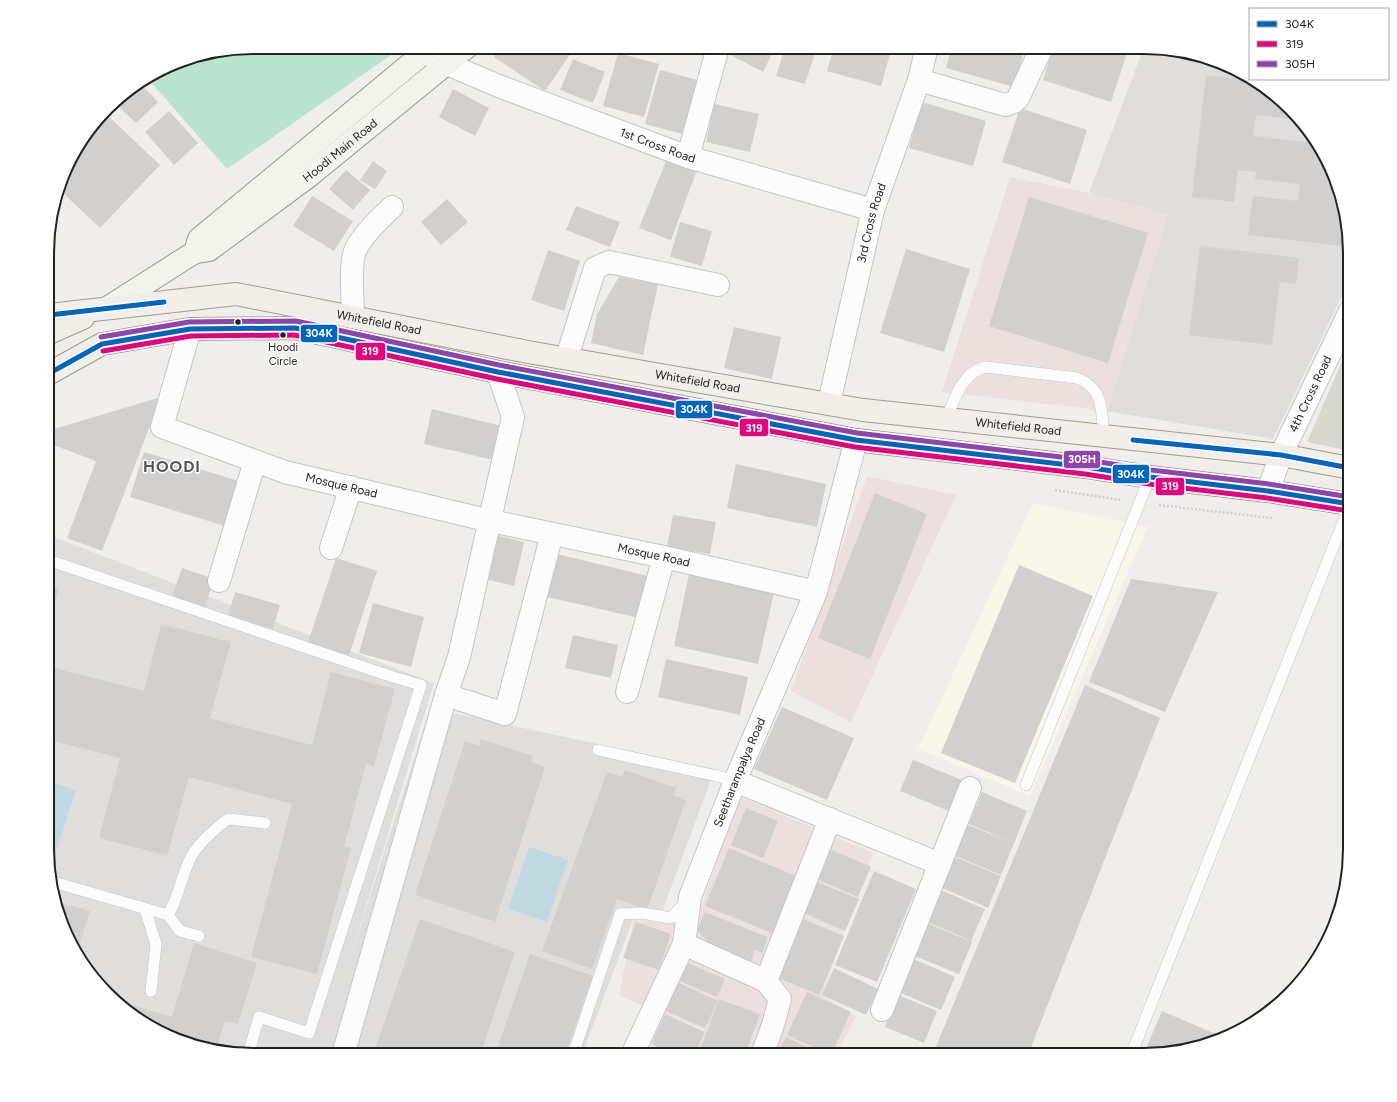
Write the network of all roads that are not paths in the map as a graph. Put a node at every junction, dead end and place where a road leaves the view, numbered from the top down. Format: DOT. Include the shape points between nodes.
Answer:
graph roads {
  1 [pos="423,54"];
  2 [pos="433,54"];
  3 [pos="459,54"];
  4 [pos="716,54"];
  5 [pos="925,54"];
  6 [pos="1039,54"];
  7 [pos="447,64"];
  8 [pos="919,80"];
  9 [pos="688,156"];
  10 [pos="392,207"];
  11 [pos="873,210"];
  12 [pos="202,251"];
  13 [pos="718,285"];
  14 [pos="107,308"];
  15 [pos="54,314"];
  16 [pos="353,317"];
  17 [pos="1343,326"];
  18 [pos="190,329"];
  19 [pos="54,331"];
  20 [pos="567,357"];
  21 [pos="54,371"];
  22 [pos="498,372"];
  23 [pos="829,403"];
  24 [pos="946,419"];
  25 [pos="1104,437"];
  26 [pos="856,440"];
  27 [pos="1281,455"];
  28 [pos="255,461"];
  29 [pos="1343,467"];
  30 [pos="1150,477"];
  31 [pos="351,487"];
  32 [pos="1268,491"];
  33 [pos="1343,504"];
  34 [pos="491,520"];
  35 [pos="1343,523"];
  36 [pos="552,534"];
  37 [pos="331,548"];
  38 [pos="664,557"];
  39 [pos="54,562"];
  40 [pos="219,581"];
  41 [pos="816,592"];
  42 [pos="626,692"];
  43 [pos="446,695"];
  44 [pos="598,750"];
  45 [pos="735,781"];
  46 [pos="1026,785"];
  47 [pos="970,788"];
  48 [pos="830,819"];
  49 [pos="265,823"];
  50 [pos="940,864"];
  51 [pos="57,883"];
  52 [pos="690,897"];
  53 [pos="144,909"];
  54 [pos="168,915"];
  55 [pos="199,936"];
  56 [pos="684,944"];
  57 [pos="766,981"];
  58 [pos="151,991"];
  59 [pos="882,1010"];
  60 [pos="250,1048"];
  61 [pos="345,1048"];
  62 [pos="575,1048"];
  63 [pos="635,1048"];
  64 [pos="765,1048"];
  65 [pos="1134,1048"];
  1 -- 12 [label="main road" via="199,239"];
  2 -- 7 [label="street, 1st Cross Road"];
  3 -- 7 [label="main road, Hoodi Main Road"];
  4 -- 9 [label="street"];
  5 -- 8 [label="street, 3rd Cross Road"];
  6 -- 8 [label="street" via="1018,98 1005,105"];
  7 -- 9 [label="street, 1st Cross Road" via="501,87"];
  7 -- 12 [label="main road, Hoodi Main Road" via="309,176"];
  8 -- 11 [label="street, 3rd Cross Road"];
  9 -- 11 [label="street, 1st Cross Road"];
  10 -- 16 [label="street" via="364,236 355,250"];
  11 -- 23 [label="street, 3rd Cross Road"];
  12 -- 14 [label="main road, Hoodi Main Road"];
  13 -- 20 [label="street" via="609,262 595,268"];
  14 -- 15 [label="main road, Whitefield Road"];
  14 -- 16 [label="main road, Whitefield Road" via="236,294"];
  14 -- 19 [label="main road, Hoodi Main Road"];
  16 -- 20 [label="main road, Whitefield Road" via="528,352"];
  17 -- 27 [label="street, 4th Cross Road"];
  18 -- 21 [label="main road, Whitefield Road" via="102,344"];
  18 -- 22 [label="main road, Whitefield Road" via="294,328"];
  18 -- 28 [label="street, Mosque Road" via="162,426"];
  20 -- 23 [label="main road, Whitefield Road"];
  22 -- 26 [label="main road, Whitefield Road"];
  22 -- 34 [label="street" via="513,417"];
  23 -- 24 [label="main road, Whitefield Road" via="862,410"];
  24 -- 25 [label="main road, Whitefield Road"];
  24 -- 25 [label="lane" via="969,375 975,369 986,367 1078,378 1088,382 1100,399"];
  25 -- 27 [label="main road, Whitefield Road"];
  26 -- 30 [label="main road, Whitefield Road"];
  26 -- 41 [label="street, Seetharampalya Road"];
  27 -- 29 [label="main road, Whitefield Road"];
  27 -- 32 [label="street, 4th Cross Road"];
  28 -- 31 [label="street, Mosque Road" via="285,472"];
  28 -- 40 [label="street"];
  30 -- 32 [label="main road, Whitefield Road"];
  30 -- 46 [label="lane"];
  31 -- 34 [label="street, Mosque Road"];
  31 -- 37 [label="street"];
  32 -- 33 [label="main road, Whitefield Road"];
  34 -- 36 [label="street, Mosque Road"];
  34 -- 43 [label="street" via="459,657"];
  35 -- 65 [label="lane"];
  36 -- 38 [label="street, Mosque Road"];
  36 -- 43 [label="street" via="505,714"];
  38 -- 41 [label="street, Mosque Road"];
  38 -- 42 [label="street"];
  39 -- 60 [label="lane" via="421,685 309,1033 259,1017"];
  41 -- 45 [label="street, Seetharampalya Road"];
  43 -- 61 [label="street"];
  44 -- 45 [label="lane"];
  45 -- 48 [label="street"];
  45 -- 52 [label="street, Seetharampalya Road"];
  47 -- 50 [label="street"];
  48 -- 50 [label="street"];
  48 -- 57 [label="street"];
  49 -- 54 [label="lane" via="228,819 213,831 191,856"];
  50 -- 59 [label="street"];
  51 -- 53 [label="lane"];
  52 -- 56 [label="street, Seetharampalya Road"];
  52 -- 62 [label="lane" via="671,918 642,913 620,914"];
  53 -- 54 [label="lane"];
  53 -- 58 [label="lane" via="156,944"];
  54 -- 55 [label="lane" via="180,931"];
  56 -- 57 [label="street"];
  56 -- 63 [label="street, Seetharampalya Road"];
  57 -- 64 [label="street" via="780,999"];
}
